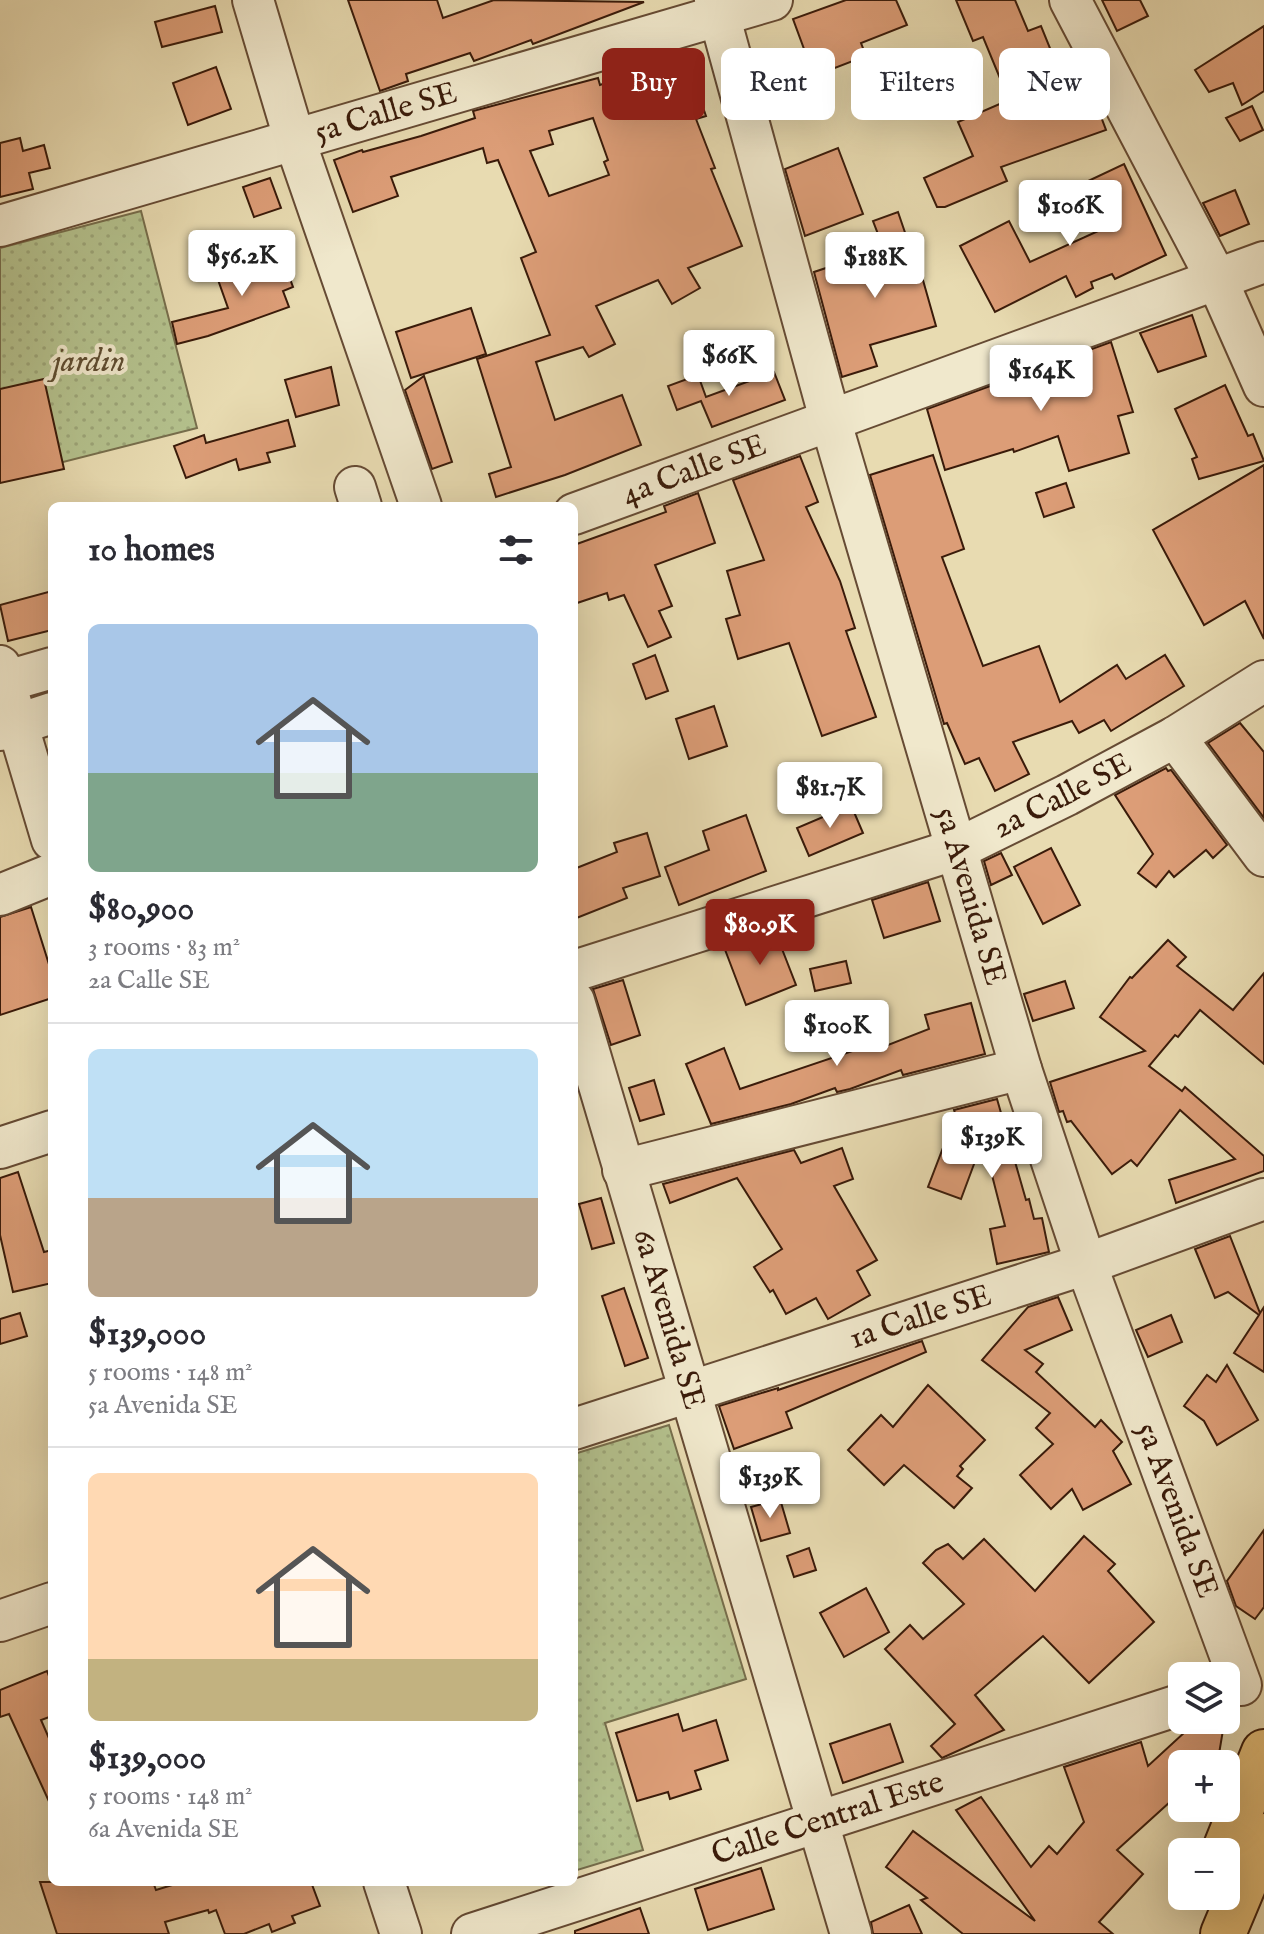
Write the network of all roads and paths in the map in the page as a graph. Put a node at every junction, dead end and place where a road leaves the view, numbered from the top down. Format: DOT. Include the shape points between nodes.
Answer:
graph roads {
  1 [pos="253,0"];
  2 [pos="772,0"];
  3 [pos="1070,0"];
  4 [pos="717,8"];
  5 [pos="295,141"];
  6 [pos="0,226"];
  7 [pos="1264,262"];
  8 [pos="1217,280"];
  9 [pos="1264,386"];
  10 [pos="830,419"];
  11 [pos="420,502"];
  12 [pos="578,513"];
  13 [pos="48,669"];
  14 [pos="2,677"];
  15 [pos="1264,681"];
  16 [pos="23,722"];
  17 [pos="1175,737"];
  18 [pos="48,824"];
  19 [pos="957,849"];
  20 [pos="1264,856"];
  21 [pos="48,876"];
  22 [pos="0,895"];
  23 [pos="578,970"];
  24 [pos="578,1015"];
  25 [pos="1021,1069"];
  26 [pos="48,1132"];
  27 [pos="0,1148"];
  28 [pos="623,1170"];
  29 [pos="1264,1199"];
  30 [pos="1086,1264"];
  31 [pos="689,1390"];
  32 [pos="578,1428"];
  33 [pos="48,1604"];
  34 [pos="0,1621"];
  35 [pos="1244,1685"];
  36 [pos="1168,1709"];
  37 [pos="1264,1752"];
  38 [pos="818,1822"];
  39 [pos="1264,1836"];
  40 [pos="1230,1838"];
  41 [pos="385,1886"];
  42 [pos="1201,1910"];
  43 [pos="401,1934"];
  44 [pos="472,1934"];
  45 [pos="851,1934"];
  46 [pos="1192,1934"];
  47 [pos="1223,1934"];
  1 -- 5 [label="street"];
  2 -- 4 [label="street, 5a Calle SE"];
  3 -- 8 [label="street"];
  4 -- 5 [label="street, 5a Calle SE"];
  4 -- 10 [label="street, 5a Avenida SE"];
  5 -- 6 [label="street, 5a Calle SE"];
  5 -- 11 [label="street"];
  7 -- 8 [label="street, 4a Calle SE"];
  8 -- 9 [label="street"];
  8 -- 10 [label="street, 4a Calle SE"];
  10 -- 12 [label="street, 4a Calle SE"];
  10 -- 19 [label="street, 5a Avenida SE"];
  13 -- 14 [label="street"];
  14 -- 16 [label="street"];
  15 -- 17 [label="street, 2a Calle SE"];
  16 -- 18 [label="street"];
  17 -- 19 [label="street, 2a Calle SE"];
  17 -- 20 [label="street"];
  19 -- 23 [label="street, 2a Calle SE"];
  19 -- 25 [label="street, 5a Avenida SE"];
  21 -- 22 [label="street"];
  24 -- 28 [label="street, 6a Avenida SE"];
  25 -- 28 [label="street"];
  25 -- 30 [label="street, 5a Avenida SE"];
  26 -- 27 [label="street"];
  28 -- 31 [label="street, 6a Avenida SE"];
  29 -- 30 [label="street, 1a Calle SE"];
  30 -- 31 [label="street, 1a Calle SE"];
  30 -- 35 [label="street, 5a Avenida SE"];
  31 -- 32 [label="street, 1a Calle SE"];
  31 -- 38 [label="street, 6a Avenida SE"];
  33 -- 34 [label="street"];
  36 -- 38 [label="street, Calle Central Este"];
  37 -- 40 [label="main road"];
  38 -- 44 [label="street, Calle Central Este"];
  38 -- 45 [label="street, 6a Avenida SE"];
  39 -- 47 [label="main road"];
  41 -- 43 [label="street"];
  42 -- 46 [label="main road"];
}
